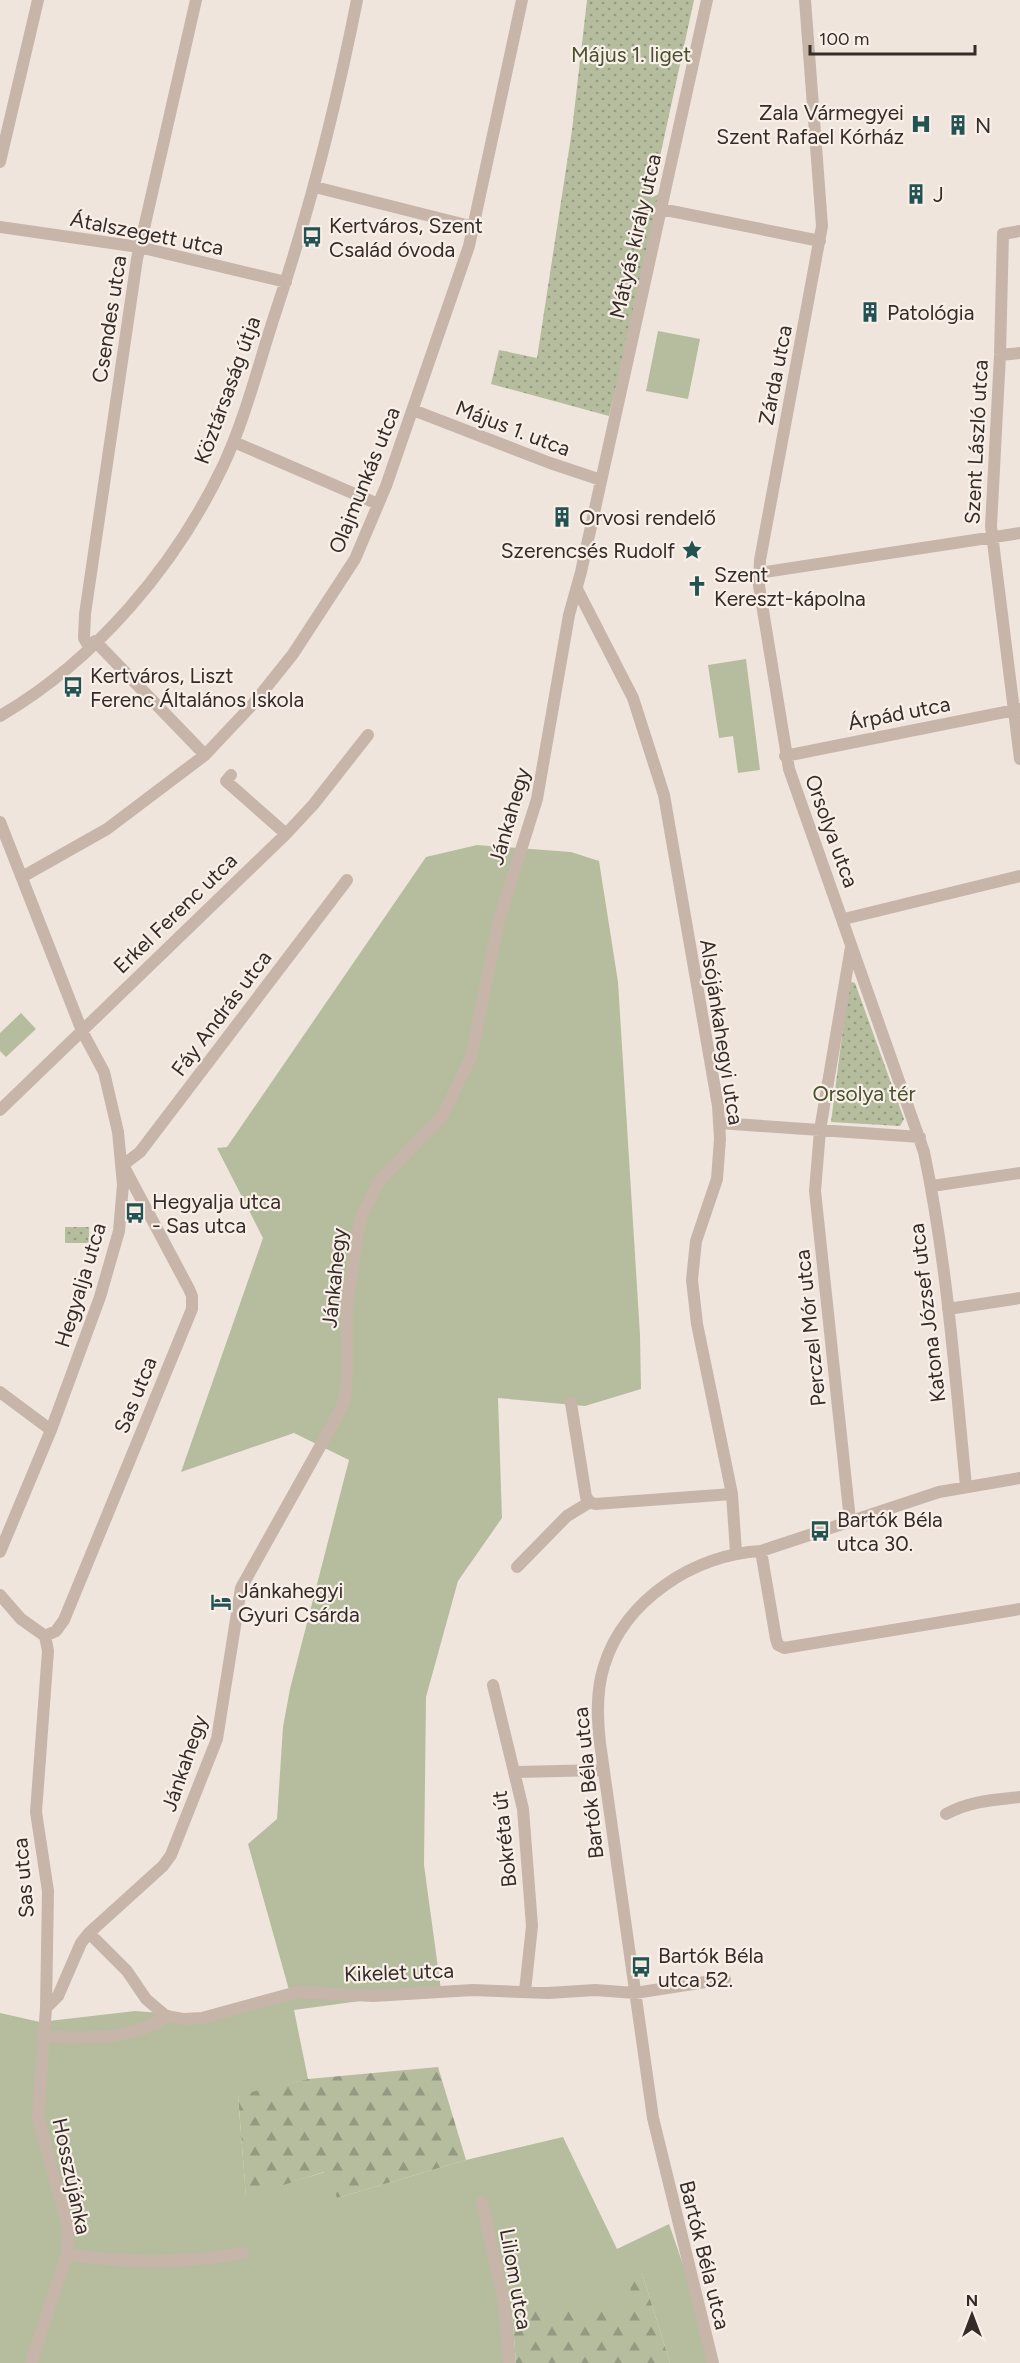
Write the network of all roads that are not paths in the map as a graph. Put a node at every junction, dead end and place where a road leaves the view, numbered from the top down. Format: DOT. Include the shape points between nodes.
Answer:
graph roads {
  1 [pos="38,0"];
  2 [pos="196,0"];
  3 [pos="357,0"];
  4 [pos="522,0"];
  5 [pos="707,0"];
  6 [pos="805,0"];
  7 [pos="0,162"];
  8 [pos="315,187"];
  9 [pos="661,209"];
  10 [pos="0,227"];
  11 [pos="474,227"];
  12 [pos="1020,231"];
  13 [pos="820,241"];
  14 [pos="139,247"];
  15 [pos="286,282"];
  16 [pos="1020,353"];
  17 [pos="1000,355"];
  18 [pos="413,410"];
  19 [pos="234,442"];
  20 [pos="601,480"];
  21 [pos="378,504"];
  22 [pos="1020,533"];
  23 [pos="991,537"];
  24 [pos="759,573"];
  25 [pos="577,589"];
  26 [pos="92,644"];
  27 [pos="1017,709"];
  28 [pos="0,716"];
  29 [pos="368,735"];
  30 [pos="205,754"];
  31 [pos="785,756"];
  32 [pos="1020,759"];
  33 [pos="231,775"];
  34 [pos="0,822"];
  35 [pos="286,834"];
  36 [pos="1020,876"];
  37 [pos="22,877"];
  38 [pos="347,880"];
  39 [pos="844,920"];
  40 [pos="851,946"];
  41 [pos="82,1031"];
  42 [pos="0,1110"];
  43 [pos="719,1123"];
  44 [pos="820,1131"];
  45 [pos="920,1137"];
  46 [pos="123,1165"];
  47 [pos="1020,1173"];
  48 [pos="932,1186"];
  49 [pos="1020,1298"];
  50 [pos="948,1309"];
  51 [pos="0,1392"];
  52 [pos="571,1403"];
  53 [pos="51,1430"];
  54 [pos="1020,1478"];
  55 [pos="966,1486"];
  56 [pos="732,1494"];
  57 [pos="590,1502"];
  58 [pos="850,1521"];
  59 [pos="761,1551"];
  60 [pos="0,1552"];
  61 [pos="736,1552"];
  62 [pos="517,1567"];
  63 [pos="0,1595"];
  64 [pos="1020,1609"];
  65 [pos="45,1636"];
  66 [pos="493,1685"];
  67 [pos="603,1770"];
  68 [pos="516,1772"];
  69 [pos="1020,1797"];
  70 [pos="946,1814"];
  71 [pos="89,1933"];
  72 [pos="725,1979"];
  73 [pos="525,1991"];
  74 [pos="635,1993"];
  75 [pos="46,2008"];
  76 [pos="168,2016"];
  77 [pos="42,2036"];
  78 [pos="482,2202"];
  79 [pos="243,2253"];
  80 [pos="67,2254"];
  81 [pos="31,2363"];
  82 [pos="509,2363"];
  83 [pos="713,2363"];
  1 -- 7 [label="street"];
  2 -- 14 [label="street, Csendes utca"];
  3 -- 8 [label="street, Köztársaság útja"];
  4 -- 11 [label="street, Olajmunkás utca"];
  5 -- 9 [label="street, Mátyás király utca"];
  6 -- 13 [label="street, Zárda utca" via="823,212"];
  8 -- 11 [label="street"];
  8 -- 15 [label="street, Köztársaság útja"];
  9 -- 13 [label="street"];
  9 -- 20 [label="street, Mátyás király utca"];
  10 -- 14 [label="street, Átalszegett utca"];
  11 -- 18 [label="street, Olajmunkás utca"];
  12 -- 17 [label="street, Szent László utca" via="1003,234"];
  13 -- 24 [label="street, Zárda utca"];
  14 -- 15 [label="street, Átalszegett utca"];
  14 -- 26 [label="street, Csendes utca" via="85,614 84,638"];
  15 -- 19 [label="street, Köztársaság útja"];
  16 -- 17 [label="street"];
  17 -- 23 [label="street, Szent László utca"];
  18 -- 20 [label="street, Május 1. utca"];
  18 -- 21 [label="street, Olajmunkás utca"];
  19 -- 21 [label="street"];
  19 -- 26 [label="street, Köztársaság útja" via="213,487 175,550"];
  20 -- 25 [label="street, Mátyás király utca"];
  21 -- 30 [label="street, Olajmunkás utca" via="355,559 312,628 253,704"];
  22 -- 23 [label="street"];
  23 -- 24 [label="street"];
  23 -- 27 [label="street, Szent László utca"];
  24 -- 31 [label="street, Zárda utca"];
  25 -- 43 [label="street, Alsójánkahegyi utca" via="630,690 664,795"];
  25 -- 71 [label="street, Jánkahegy" via="537,799 494,940 471,1057 443,1115 379,1181 360,1219 347,1306 345,1399 241,1588 217,1739 171,1855"];
  26 -- 28 [label="street, Köztársaság útja" via="46,686"];
  26 -- 30 [label="street"];
  27 -- 31 [label="street, Árpád utca"];
  27 -- 32 [label="street, Szent László utca"];
  29 -- 35 [label="street, Erkel Ferenc utca"];
  30 -- 37 [label="street, Olajmunkás utca" via="107,829"];
  31 -- 39 [label="street, Orsolya utca"];
  33 -- 35 [label="street" via="226,781"];
  34 -- 37 [label="street, Hegyalja utca"];
  35 -- 41 [label="street, Erkel Ferenc utca"];
  36 -- 39 [label="street"];
  37 -- 41 [label="street, Hegyalja utca"];
  38 -- 46 [label="street, Fáy András utca" via="140,1152"];
  39 -- 40 [label="street"];
  40 -- 44 [label="street"];
  40 -- 45 [label="street"];
  41 -- 42 [label="street, Erkel Ferenc utca"];
  41 -- 46 [label="street, Hegyalja utca" via="104,1072"];
  43 -- 44 [label="street"];
  43 -- 56 [label="street, Alsójánkahegyi utca" via="717,1179 696,1241 692,1280 697,1324"];
  44 -- 45 [label="street"];
  44 -- 58 [label="street, Perczel Mór utca" via="816,1209"];
  45 -- 48 [label="street, Katona József utca"];
  46 -- 53 [label="street, Hegyalja utca" via="122,1208 115,1249"];
  46 -- 65 [label="street, Sas utca" via="189,1289 192,1309 64,1620 56,1631"];
  47 -- 48 [label="street"];
  48 -- 50 [label="street, Katona József utca"];
  49 -- 50 [label="street"];
  50 -- 55 [label="street, Katona József utca"];
  51 -- 53 [label="street"];
  52 -- 57 [label="street"];
  53 -- 60 [label="street, Hegyalja utca"];
  54 -- 55 [label="street, Bartók Béla utca"];
  55 -- 58 [label="street, Bartók Béla utca"];
  56 -- 57 [label="street"];
  56 -- 61 [label="street, Alsójánkahegyi utca"];
  57 -- 62 [label="street" via="567,1516"];
  58 -- 59 [label="street, Bartók Béla utca"];
  59 -- 61 [label="street, Bartók Béla utca"];
  59 -- 64 [label="street" via="776,1639 784,1648"];
  61 -- 67 [label="street, Bartók Béla utca" via="680,1574 650,1599 621,1632 605,1663 599,1686"];
  63 -- 65 [label="street" via="21,1619"];
  65 -- 75 [label="street, Sas utca" via="48,1651 36,1812 48,1891"];
  66 -- 68 [label="street, Bokréta út"];
  67 -- 68 [label="street"];
  67 -- 74 [label="street, Bartók Béla utca"];
  68 -- 73 [label="street, Bokréta út" via="532,1926"];
  69 -- 70 [label="street" via="979,1801"];
  71 -- 75 [label="street, Hosszújánka" via="58,1996"];
  71 -- 76 [label="street" via="127,1971 146,1999"];
  72 -- 74 [label="street, Kikelet utca"];
  73 -- 74 [label="street, Kikelet utca"];
  73 -- 76 [label="street, Kikelet utca" via="373,1996 297,1992 202,2018"];
  74 -- 83 [label="street, Bartók Béla utca" via="653,2118"];
  75 -- 77 [label="street, Hosszújánka"];
  76 -- 77 [label="street, Kikelet utca" via="148,2027 124,2033"];
  77 -- 80 [label="street, Hosszújánka" via="38,2118 68,2227"];
  78 -- 82 [label="street, Liliom utca" via="504,2304"];
  79 -- 80 [label="street" via="161,2263 116,2262"];
  80 -- 81 [label="street, Hosszújánka"];
}
